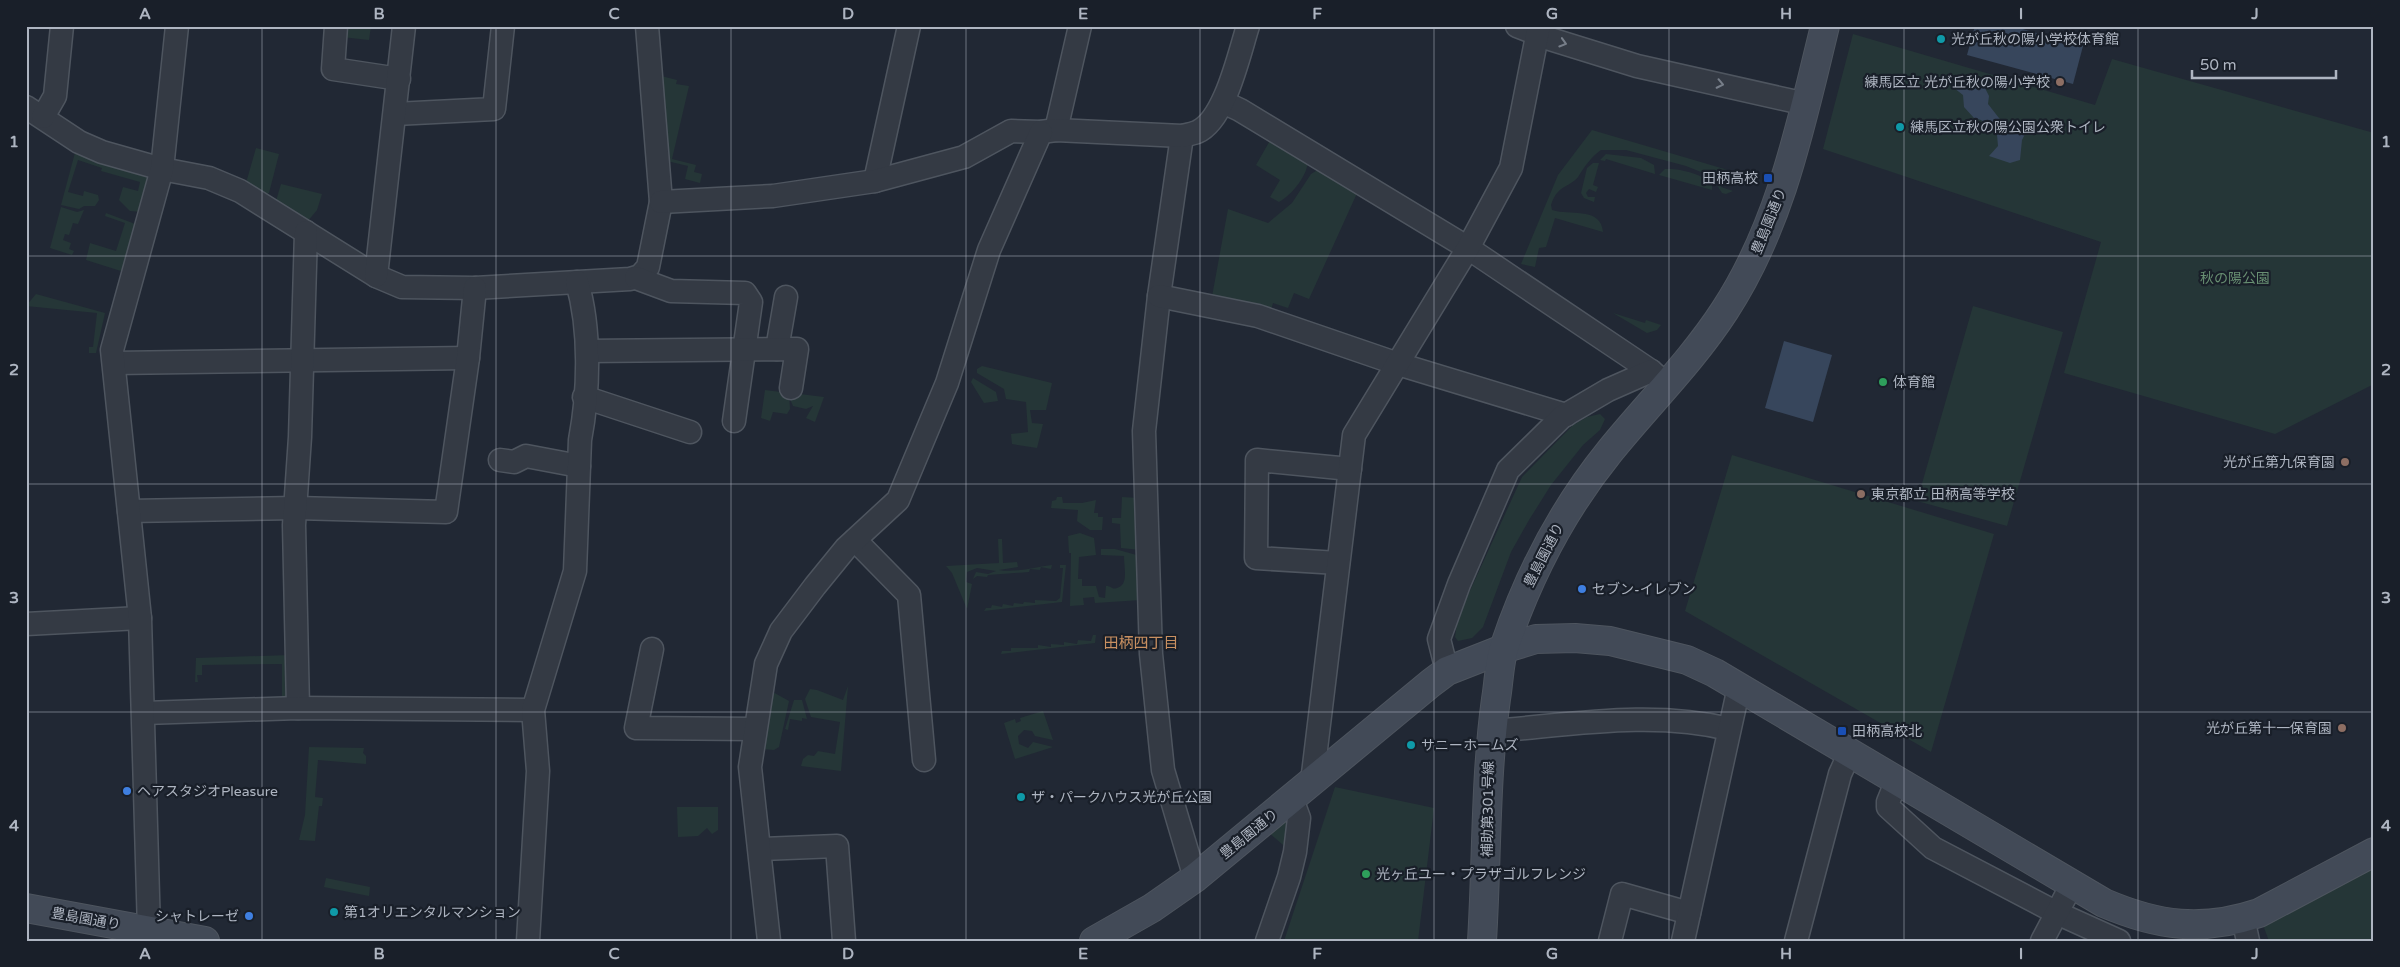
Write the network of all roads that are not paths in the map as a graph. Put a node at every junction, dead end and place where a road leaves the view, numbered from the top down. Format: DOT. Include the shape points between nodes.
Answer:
graph roads {
  1 [pos="62,26"];
  2 [pos="176,26"];
  3 [pos="336,26"];
  4 [pos="404,26"];
  5 [pos="503,26"];
  6 [pos="647,26"];
  7 [pos="909,26"];
  8 [pos="1080,26"];
  9 [pos="1248,26"];
  10 [pos="1826,26"];
  11 [pos="1531,29"];
  12 [pos="399,80"];
  13 [pos="1223,102"];
  14 [pos="1806,104"];
  15 [pos="34,112"];
  16 [pos="395,114"];
  17 [pos="1048,131"];
  18 [pos="1182,136"];
  19 [pos="162,169"];
  20 [pos="875,182"];
  21 [pos="661,202"];
  22 [pos="306,232"];
  23 [pos="1468,248"];
  24 [pos="376,276"];
  25 [pos="636,278"];
  26 [pos="577,282"];
  27 [pos="475,288"];
  28 [pos="1159,296"];
  29 [pos="786,297"];
  30 [pos="745,349"];
  31 [pos="777,349"];
  32 [pos="588,351"];
  33 [pos="468,358"];
  34 [pos="302,360"];
  35 [pos="114,363"];
  36 [pos="1398,364"];
  37 [pos="1659,378"];
  38 [pos="791,388"];
  39 [pos="584,397"];
  40 [pos="1566,414"];
  41 [pos="734,421"];
  42 [pos="690,432"];
  43 [pos="500,460"];
  44 [pos="580,466"];
  45 [pos="1350,469"];
  46 [pos="296,508"];
  47 [pos="129,511"];
  48 [pos="855,540"];
  49 [pos="1338,563"];
  50 [pos="140,618"];
  51 [pos="26,624"];
  52 [pos="1504,648"];
  53 [pos="652,650"];
  54 [pos="1447,671"];
  55 [pos="1739,686"];
  56 [pos="298,708"];
  57 [pos="533,710"];
  58 [pos="144,713"];
  59 [pos="755,729"];
  60 [pos="1730,729"];
  61 [pos="1492,731"];
  62 [pos="1850,752"];
  63 [pos="924,760"];
  64 [pos="1897,780"];
  65 [pos="1302,791"];
  66 [pos="760,849"];
  67 [pos="2374,852"];
  68 [pos="1195,878"];
  69 [pos="2072,884"];
  70 [pos="26,908"];
  71 [pos="2057,913"];
  72 [pos="1689,914"];
  73 [pos="149,930"];
  74 [pos="2246,930"];
  75 [pos="2186,933"];
  76 [pos="205,941"];
  77 [pos="528,941"];
  78 [pos="769,941"];
  79 [pos="844,941"];
  80 [pos="1094,941"];
  81 [pos="1266,941"];
  82 [pos="1482,941"];
  83 [pos="1610,941"];
  84 [pos="1684,941"];
  85 [pos="1796,941"];
  86 [pos="2042,941"];
  87 [pos="2118,941"];
  1 -- 15 [label="street" via="55,96"];
  2 -- 19 [label="street"];
  3 -- 12 [label="street" via="333,69"];
  4 -- 12 [label="street"];
  5 -- 16 [label="street" via="494,109"];
  6 -- 21 [label="street"];
  7 -- 20 [label="street"];
  8 -- 17 [label="street"];
  9 -- 13 [label="street"];
  10 -- 14 [label="street, 豊島園通り"];
  11 -- 14 [label="street, one-way" via="1637,66"];
  11 -- 23 [label="street" via="1510,168"];
  12 -- 16 [label="street"];
  13 -- 18 [label="street" via="1210,122 1198,132"];
  13 -- 23 [label="street"];
  14 -- 37 [label="street, 豊島園通り" via="1786,178 1756,254 1713,329"];
  15 -- 19 [label="street" via="79,142"];
  16 -- 24 [label="street"];
  17 -- 18 [label="street"];
  17 -- 20 [label="street" via="1011,131 964,157"];
  17 -- 48 [label="street" via="989,250 947,383 905,483 894,505"];
  18 -- 28 [label="street"];
  19 -- 22 [label="street" via="222,182"];
  19 -- 35 [label="street" via="112,350"];
  20 -- 21 [label="street" via="773,196"];
  21 -- 25 [label="street" via="648,267"];
  22 -- 24 [label="street"];
  22 -- 34 [label="street"];
  23 -- 36 [label="street"];
  23 -- 37 [label="street"];
  24 -- 27 [label="street" via="402,287"];
  25 -- 26 [label="street"];
  25 -- 30 [label="street" via="671,291 745,293 751,302"];
  26 -- 27 [label="street"];
  26 -- 32 [label="street"];
  27 -- 33 [label="street"];
  28 -- 36 [label="street" via="1258,316"];
  28 -- 68 [label="street" via="1144,431 1150,654 1163,770"];
  29 -- 31 [label="street"];
  30 -- 31 [label="street"];
  30 -- 32 [label="street"];
  30 -- 41 [label="street"];
  31 -- 38 [label="street" via="797,349"];
  32 -- 39 [label="street"];
  33 -- 34 [label="street"];
  33 -- 46 [label="street" via="446,512"];
  34 -- 35 [label="street"];
  34 -- 46 [label="street"];
  35 -- 47 [label="street"];
  36 -- 40 [label="street"];
  36 -- 45 [label="street" via="1354,435"];
  37 -- 40 [label="street" via="1608,390"];
  37 -- 52 [label="street, 豊島園通り" via="1563,517 1522,596"];
  39 -- 42 [label="street"];
  39 -- 44 [label="street"];
  40 -- 54 [label="street" via="1508,470 1439,639"];
  43 -- 44 [label="street" via="514,462 526,456"];
  44 -- 57 [label="street" via="575,571"];
  45 -- 49 [label="street"];
  45 -- 49 [label="street" via="1257,460 1256,558"];
  46 -- 47 [label="street"];
  46 -- 56 [label="street"];
  47 -- 50 [label="street"];
  48 -- 59 [label="street" via="781,631 766,664"];
  48 -- 63 [label="street" via="909,595"];
  49 -- 65 [label="street"];
  50 -- 51 [label="street"];
  50 -- 58 [label="street"];
  52 -- 54 [label="street, 豊島園通り"];
  52 -- 55 [label="street" via="1536,639 1610,641 1687,660"];
  52 -- 61 [label="street, 補助第301号線"];
  53 -- 59 [label="street" via="636,728"];
  54 -- 65 [label="street, 豊島園通り"];
  55 -- 60 [label="street"];
  55 -- 62 [label="street"];
  56 -- 57 [label="street"];
  56 -- 58 [label="street"];
  57 -- 77 [label="street" via="538,771"];
  58 -- 73 [label="street"];
  59 -- 66 [label="street" via="750,777"];
  60 -- 61 [label="street" via="1702,722 1658,720"];
  60 -- 72 [label="street"];
  61 -- 82 [label="street, 補助第301号線" via="1487,780 1487,870"];
  62 -- 64 [label="street"];
  62 -- 85 [label="street" via="1840,774"];
  64 -- 69 [label="street"];
  64 -- 71 [label="street" via="1888,807 1933,848"];
  65 -- 68 [label="street, 豊島園通り"];
  65 -- 81 [label="street" via="1289,877"];
  66 -- 78 [label="street"];
  66 -- 79 [label="street" via="837,846"];
  67 -- 74 [label="street" via="2284,902"];
  68 -- 80 [label="street, 豊島園通り" via="1152,908"];
  69 -- 71 [label="street"];
  69 -- 75 [label="street" via="2104,903"];
  70 -- 73 [label="street, 豊島園通り"];
  71 -- 86 [label="street"];
  71 -- 87 [label="street"];
  72 -- 83 [label="street" via="1622,894"];
  72 -- 84 [label="street"];
  73 -- 76 [label="street, 豊島園通り"];
  74 -- 75 [label="street"];
}
